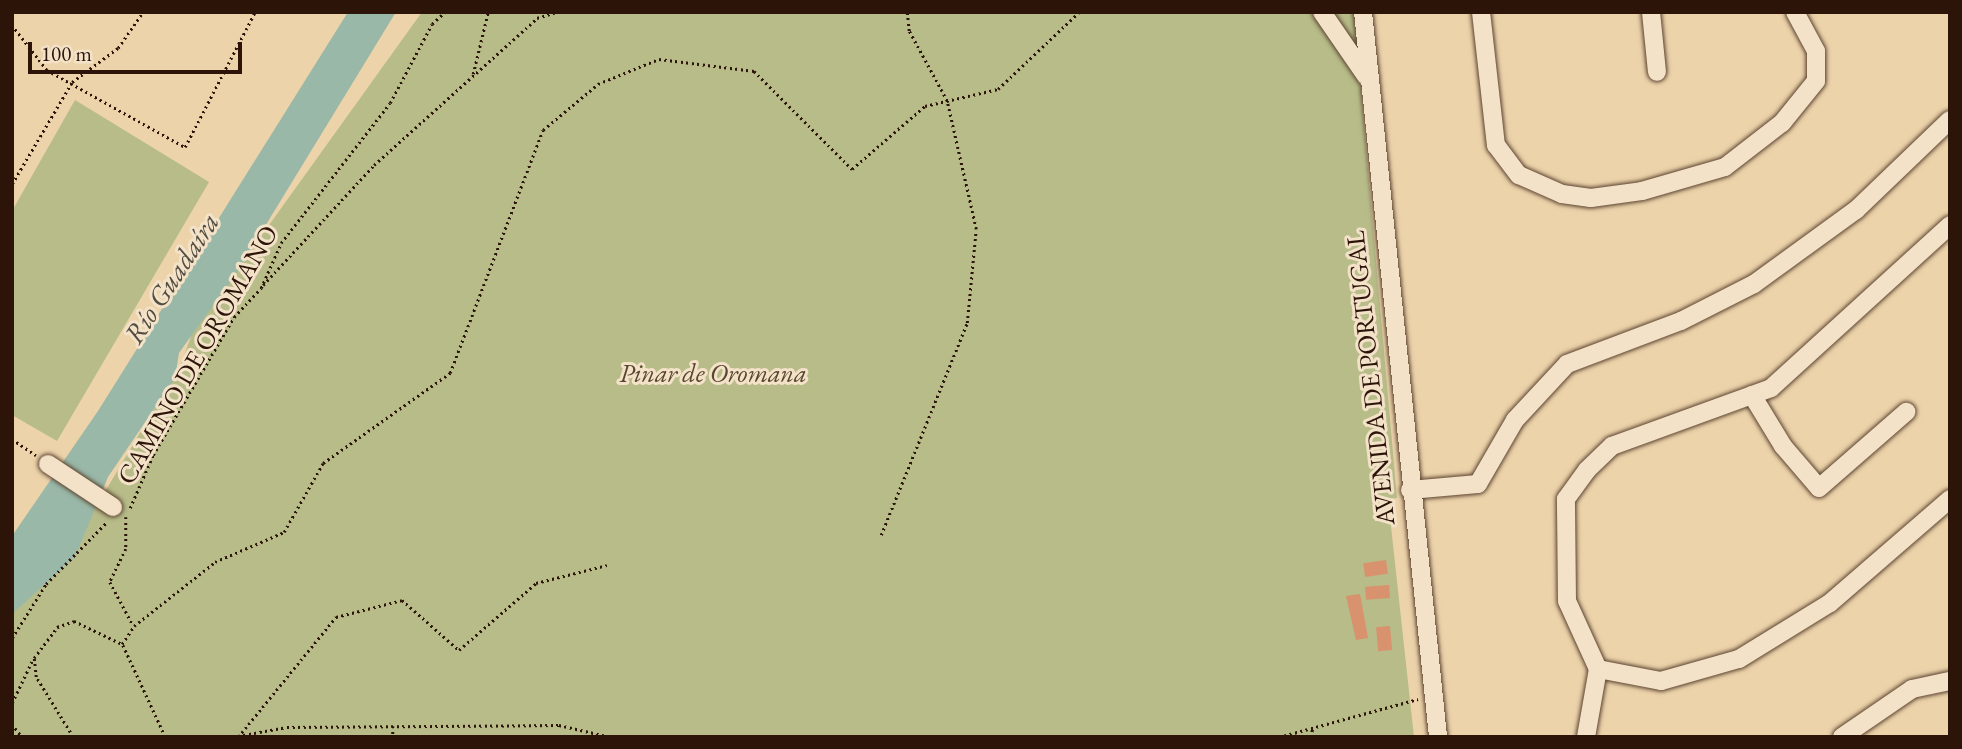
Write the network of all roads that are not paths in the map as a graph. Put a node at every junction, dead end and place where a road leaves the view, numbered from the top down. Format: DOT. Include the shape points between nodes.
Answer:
graph roads {
  1 [pos="1322,12"];
  2 [pos="1363,12"];
  3 [pos="1481,12"];
  4 [pos="1651,12"];
  5 [pos="1795,12"];
  6 [pos="1657,72"];
  7 [pos="1366,76"];
  8 [pos="1950,120"];
  9 [pos="1950,225"];
  10 [pos="1752,395"];
  11 [pos="1906,412"];
  12 [pos="48,464"];
  13 [pos="1410,490"];
  14 [pos="1950,499"];
  15 [pos="111,513"];
  16 [pos="1598,669"];
  17 [pos="1950,681"];
  18 [pos="1438,737"];
  19 [pos="1586,737"];
  20 [pos="1842,737"];
  1 -- 7 [label="street"];
  2 -- 7 [label="street, AVENIDA DE PORTUGAL"];
  3 -- 5 [label="street" via="1496,145 1519,175 1562,194 1591,198 1642,191 1725,167 1782,123 1816,81 1816,51"];
  4 -- 6 [label="street"];
  7 -- 13 [label="street, AVENIDA DE PORTUGAL"];
  8 -- 13 [label="street" via="1856,210 1754,284 1681,321 1567,363 1515,420 1478,484"];
  9 -- 10 [label="street" via="1771,388"];
  10 -- 11 [label="street" via="1783,446 1819,488"];
  10 -- 16 [label="street" via="1612,446 1566,499 1567,601"];
  12 -- 15 [label="street"];
  13 -- 18 [label="street, AVENIDA DE PORTUGAL"];
  14 -- 16 [label="street" via="1830,603 1739,659 1661,681"];
  16 -- 19 [label="street"];
  17 -- 20 [label="street" via="1912,689"];
}
